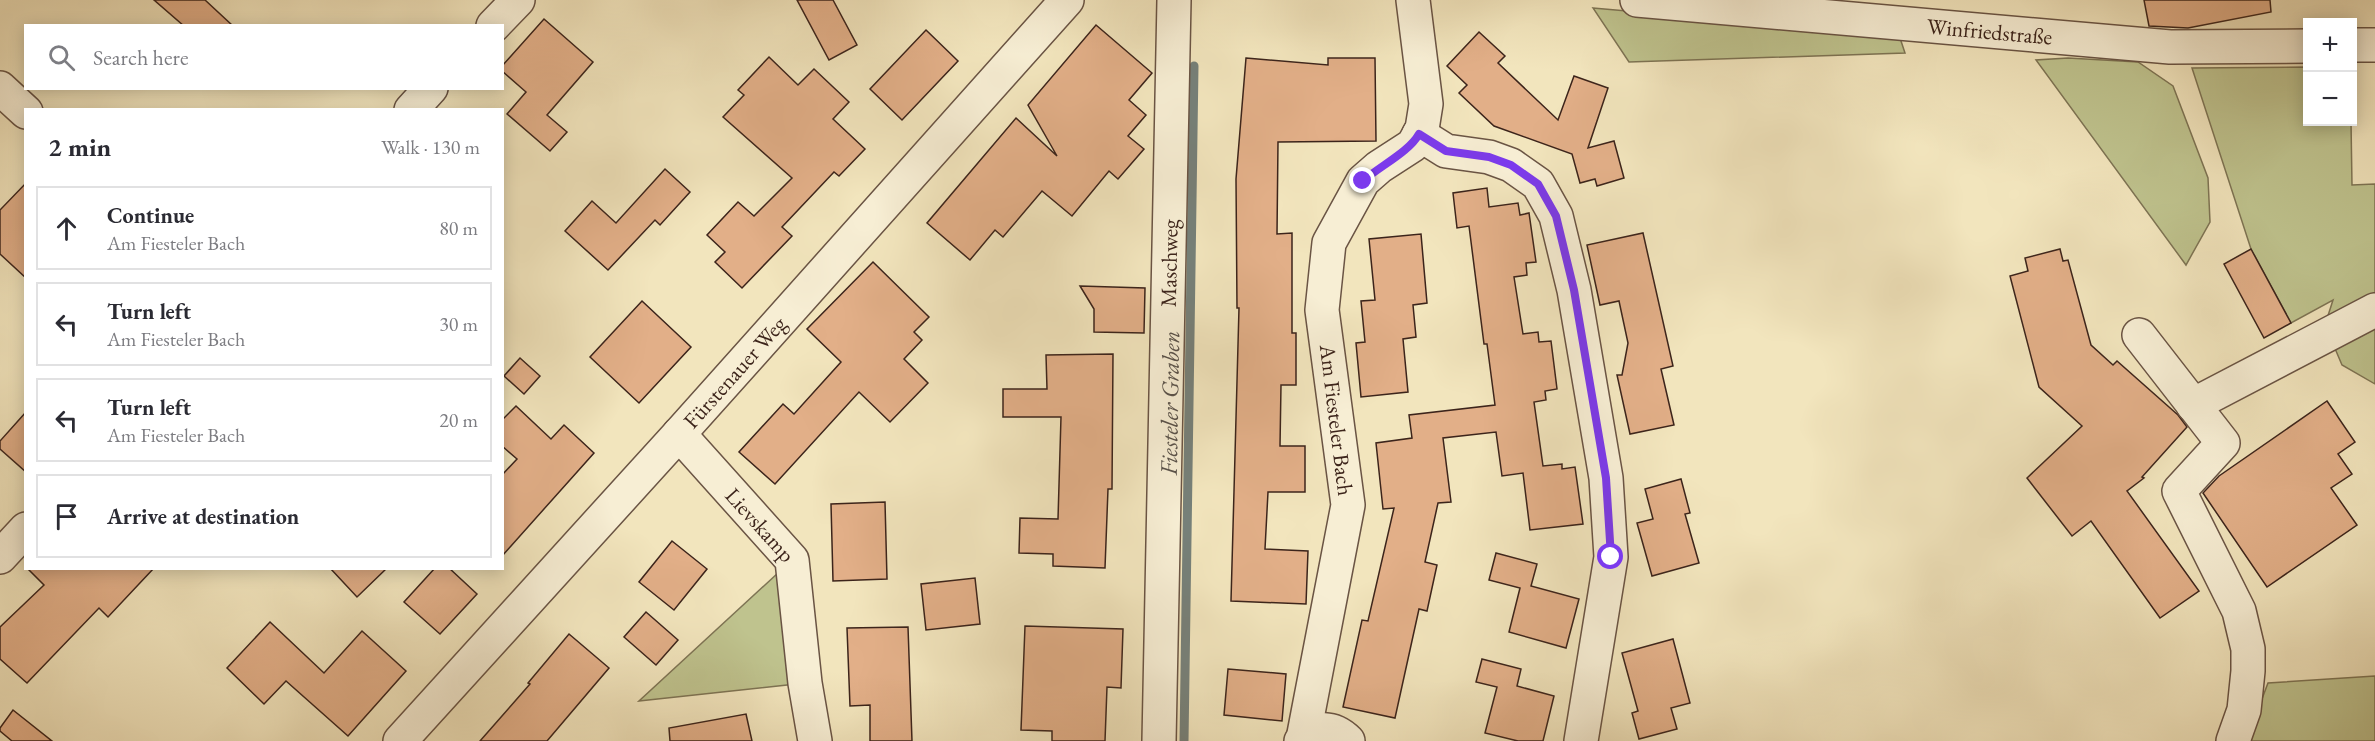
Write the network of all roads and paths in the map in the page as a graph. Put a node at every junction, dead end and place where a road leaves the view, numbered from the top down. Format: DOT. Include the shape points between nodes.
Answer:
graph roads {
  1 [pos="518,0"];
  2 [pos="1067,0"];
  3 [pos="1174,0"];
  4 [pos="1413,0"];
  5 [pos="1637,0"];
  6 [pos="495,24"];
  7 [pos="2357,45"];
  8 [pos="2375,45"];
  9 [pos="2303,46"];
  10 [pos="0,88"];
  11 [pos="429,90"];
  12 [pos="413,108"];
  13 [pos="24,110"];
  14 [pos="1419,134"];
  15 [pos="2375,310"];
  16 [pos="2139,335"];
  17 [pos="2193,405"];
  18 [pos="679,434"];
  19 [pos="24,531"];
  20 [pos="0,556"];
  21 [pos="1302,740"];
  22 [pos="400,741"];
  23 [pos="815,741"];
  24 [pos="1159,741"];
  25 [pos="1348,741"];
  26 [pos="1581,741"];
  27 [pos="2233,741"];
  1 -- 6 [label="street"];
  2 -- 18 [label="street, Fürstenauer Weg"];
  3 -- 24 [label="street, Maschweg"];
  4 -- 14 [label="street" via="1426,104"];
  5 -- 9 [label="street, Winfriedstraße" via="2170,47"];
  7 -- 8 [label="street"];
  10 -- 13 [label="street"];
  11 -- 12 [label="street"];
  14 -- 21 [label="street, Am Fiesteler Bach" via="1413,145 1363,181 1329,243 1322,310 1348,505"];
  14 -- 26 [label="street" via="1446,151 1489,157 1511,165 1538,184 1556,216 1574,290 1606,478 1611,557"];
  15 -- 17 [label="street"];
  16 -- 17 [label="street"];
  17 -- 27 [label="street" via="2223,443 2178,491 2239,611 2248,649 2244,710"];
  18 -- 22 [label="street, Fürstenauer Weg"];
  18 -- 23 [label="street, Lievskamp" via="792,560"];
  19 -- 20 [label="street"];
  21 -- 25 [label="street" via="1321,729 1341,734"];
}
